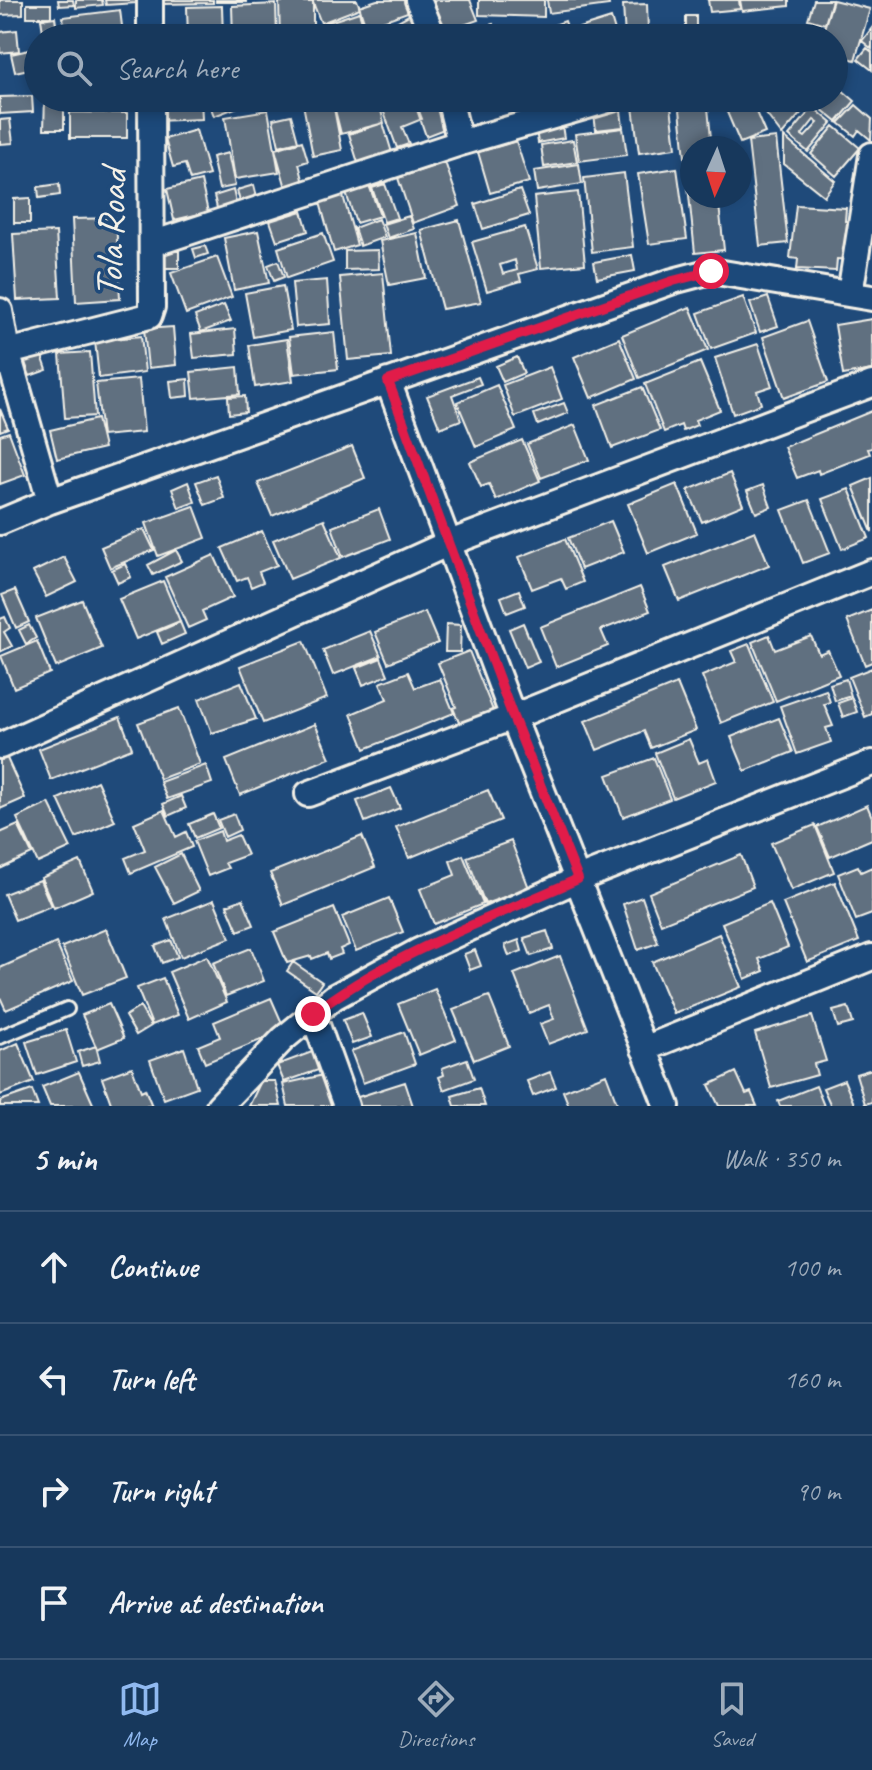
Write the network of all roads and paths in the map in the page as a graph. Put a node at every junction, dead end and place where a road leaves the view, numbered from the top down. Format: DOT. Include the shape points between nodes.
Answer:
graph roads {
  1 [pos="150,0"];
  2 [pos="418,0"];
  3 [pos="150,24"];
  4 [pos="428,24"];
  5 [pos="151,112"];
  6 [pos="452,112"];
  7 [pos="567,112"];
  8 [pos="460,143"];
  9 [pos="872,155"];
  10 [pos="152,244"];
  11 [pos="861,296"];
  12 [pos="0,311"];
  13 [pos="4,352"];
  14 [pos="388,381"];
  15 [pos="872,384"];
  16 [pos="50,501"];
  17 [pos="0,522"];
  18 [pos="447,544"];
  19 [pos="872,572"];
  20 [pos="513,717"];
  21 [pos="0,746"];
  22 [pos="872,763"];
  23 [pos="308,794"];
  24 [pos="578,879"];
  25 [pos="872,957"];
  26 [pos="67,1009"];
  27 [pos="313,1014"];
  28 [pos="0,1037"];
  29 [pos="644,1049"];
  30 [pos="219,1106"];
  31 [pos="346,1106"];
  32 [pos="667,1106"];
  1 -- 3 [label="street"];
  2 -- 4 [label="street"];
  5 -- 10 [label="street, Tola Road"];
  6 -- 8 [label="street"];
  7 -- 8 [label="street"];
  8 -- 10 [label="street"];
  9 -- 11 [label="street"];
  10 -- 13 [label="street, Tola Road" via="149,316"];
  11 -- 14 [label="street" via="711,271"];
  12 -- 13 [label="street"];
  13 -- 16 [label="street"];
  14 -- 16 [label="street"];
  14 -- 18 [label="street"];
  15 -- 18 [label="street"];
  16 -- 17 [label="street"];
  18 -- 20 [label="street"];
  18 -- 21 [label="street"];
  19 -- 20 [label="street"];
  20 -- 23 [label="street"];
  20 -- 24 [label="street"];
  22 -- 24 [label="street"];
  24 -- 27 [label="street" via="417,952"];
  24 -- 29 [label="street"];
  25 -- 29 [label="street"];
  26 -- 28 [label="lane"];
  27 -- 30 [label="street"];
  27 -- 31 [label="street"];
  29 -- 32 [label="street"];
}
